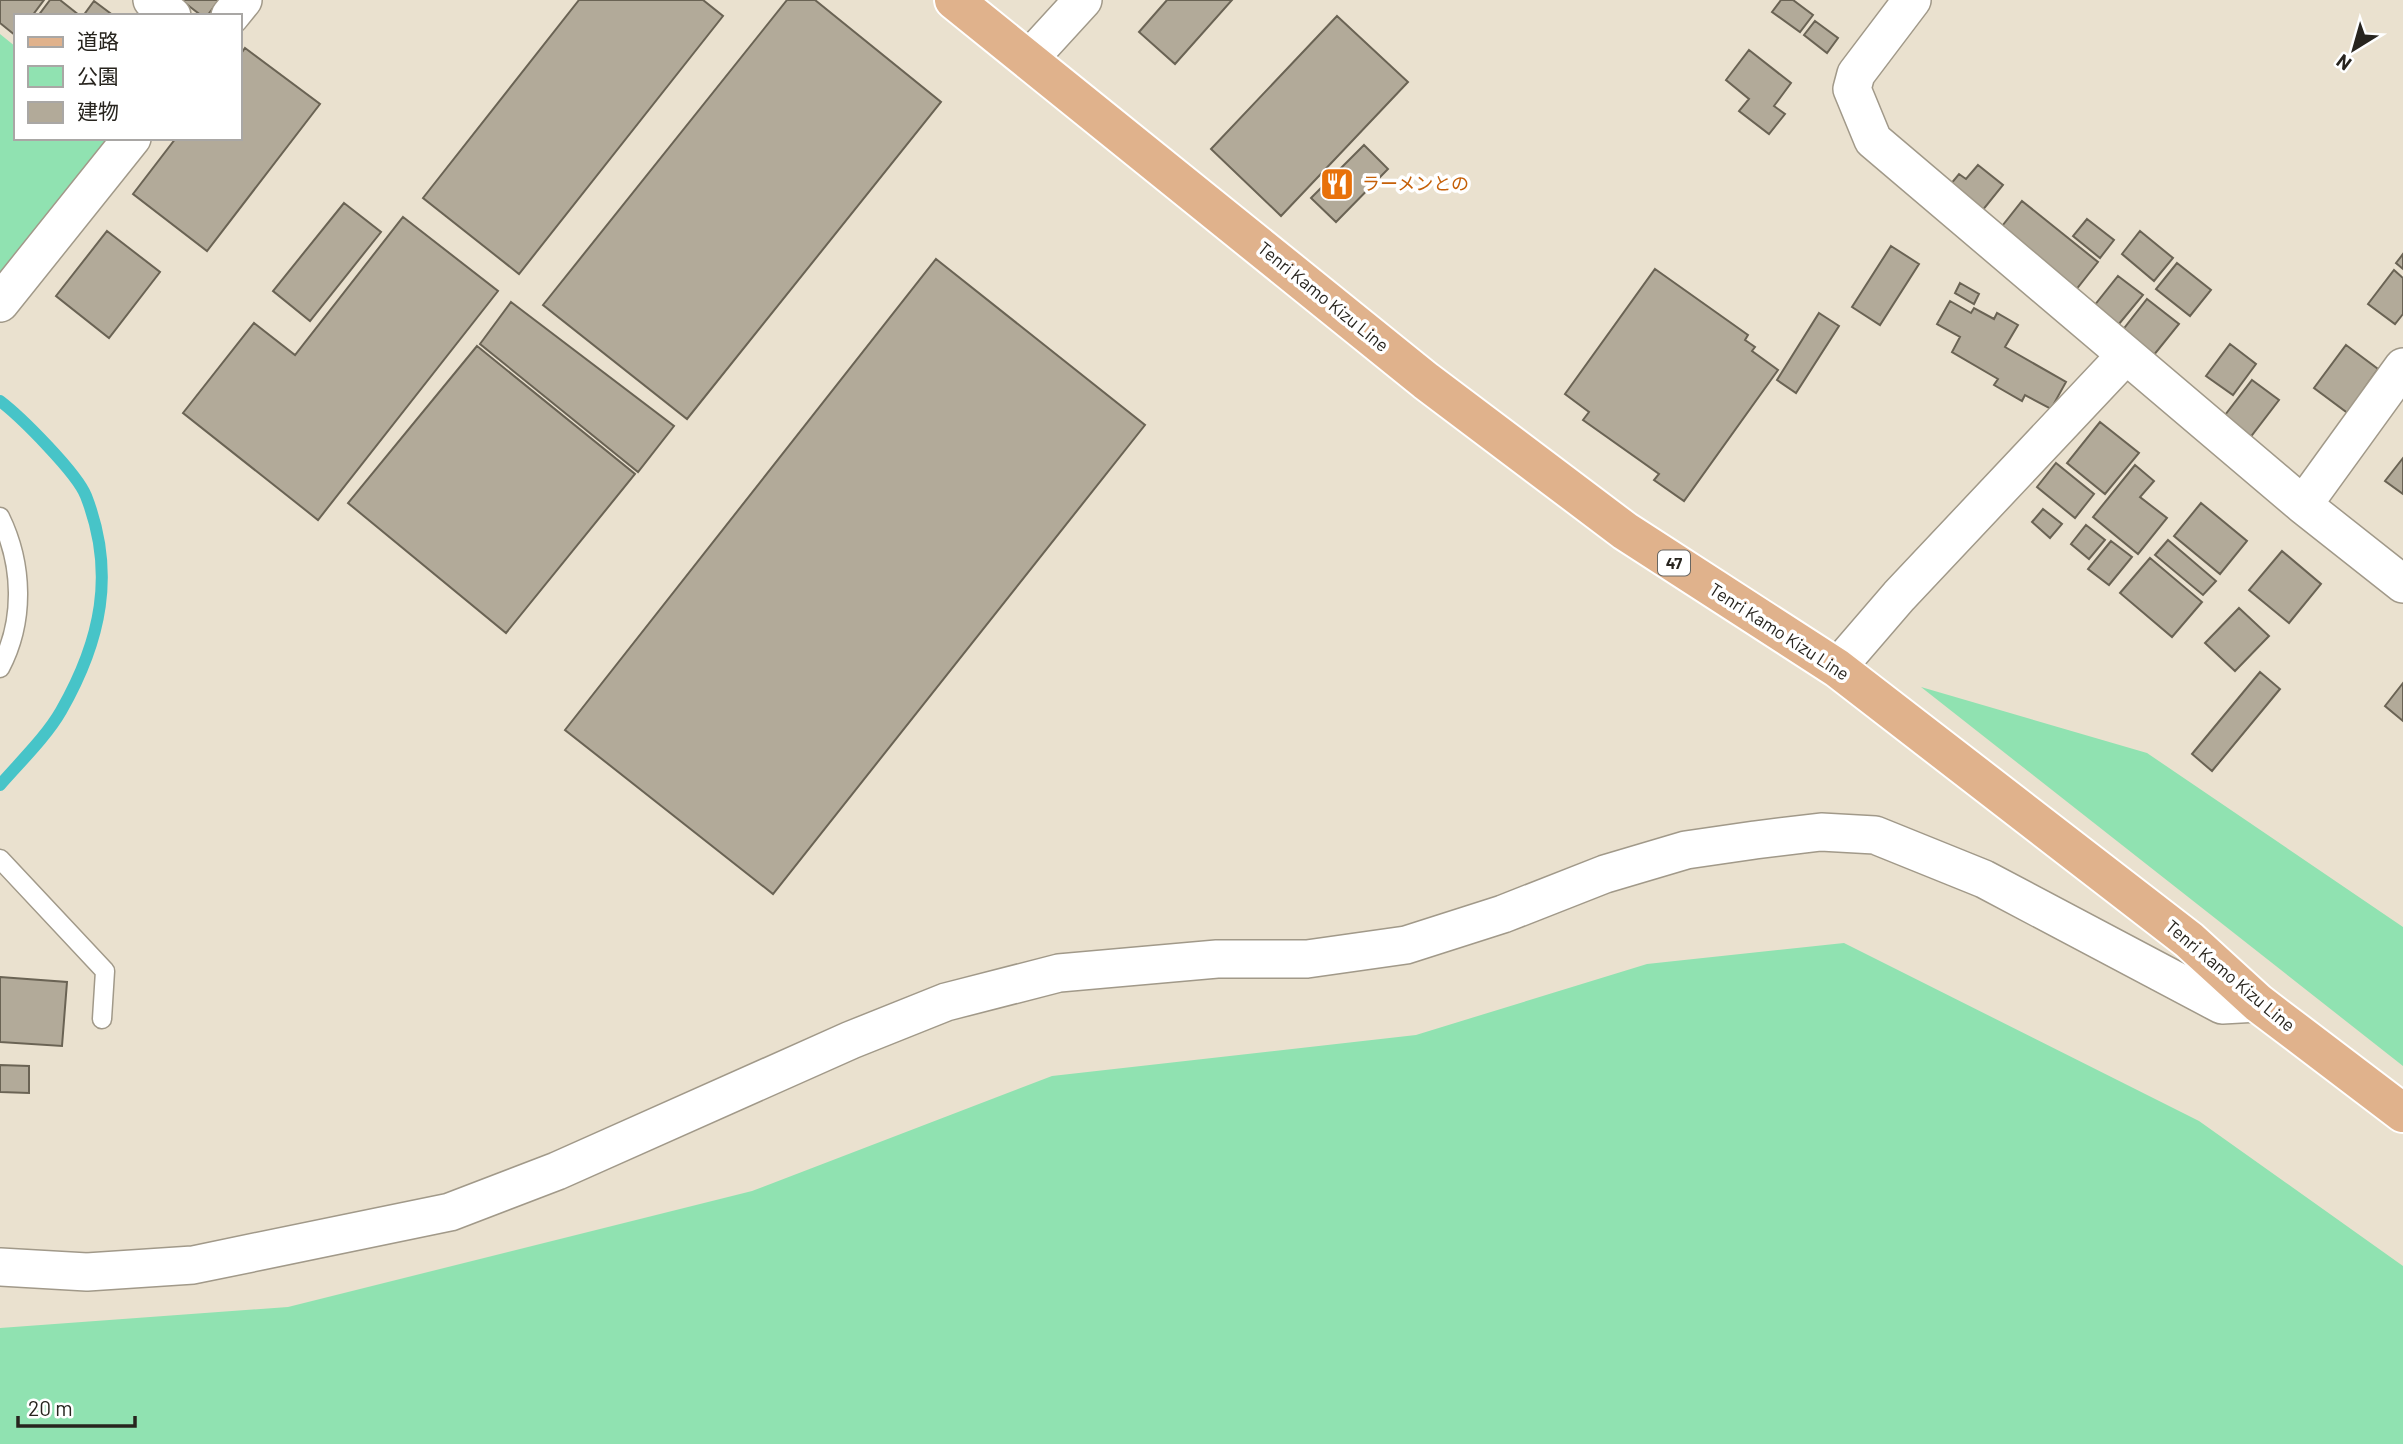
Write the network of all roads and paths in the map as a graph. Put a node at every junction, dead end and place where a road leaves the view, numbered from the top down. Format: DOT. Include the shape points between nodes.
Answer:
graph roads {
  1 [pos="152,0"];
  2 [pos="243,0"];
  3 [pos="954,0"];
  4 [pos="1083,0"];
  5 [pos="1912,0"];
  6 [pos="170,14"];
  7 [pos="232,14"];
  8 [pos="1029,59"];
  9 [pos="130,140"];
  10 [pos="0,303"];
  11 [pos="2126,355"];
  12 [pos="2403,367"];
  13 [pos="2303,505"];
  14 [pos="0,517"];
  15 [pos="2403,584"];
  16 [pos="0,668"];
  17 [pos="1837,668"];
  18 [pos="0,859"];
  19 [pos="2258,1003"];
  20 [pos="102,1019"];
  21 [pos="2403,1113"];
  22 [pos="0,1267"];
  1 -- 6 [label="street"];
  2 -- 7 [label="street"];
  3 -- 8 [label="main road, Tenri Kamo Kizu Line / 47"];
  4 -- 8 [label="street"];
  5 -- 11 [label="street" via="1856,74 1852,89 1873,140"];
  8 -- 17 [label="main road, Tenri Kamo Kizu Line / 47" via="1416,372 1625,531"];
  9 -- 10 [label="street"];
  11 -- 13 [label="street"];
  11 -- 17 [label="street"];
  12 -- 13 [label="street"];
  13 -- 15 [label="street"];
  14 -- 16 [label="lane" via="13,549 18,606 14,633"];
  17 -- 19 [label="main road, Tenri Kamo Kizu Line / 47" via="2189,940"];
  18 -- 20 [label="lane" via="105,971"];
  19 -- 21 [label="main road, Tenri Kamo Kizu Line / 47"];
  19 -- 22 [label="street" via="2222,1005 1984,878 1875,835 1821,832 1769,838 1686,850 1406,945 1307,959 1217,959 1059,973 946,1002 557,1171 450,1212 193,1265 87,1272"];
}
